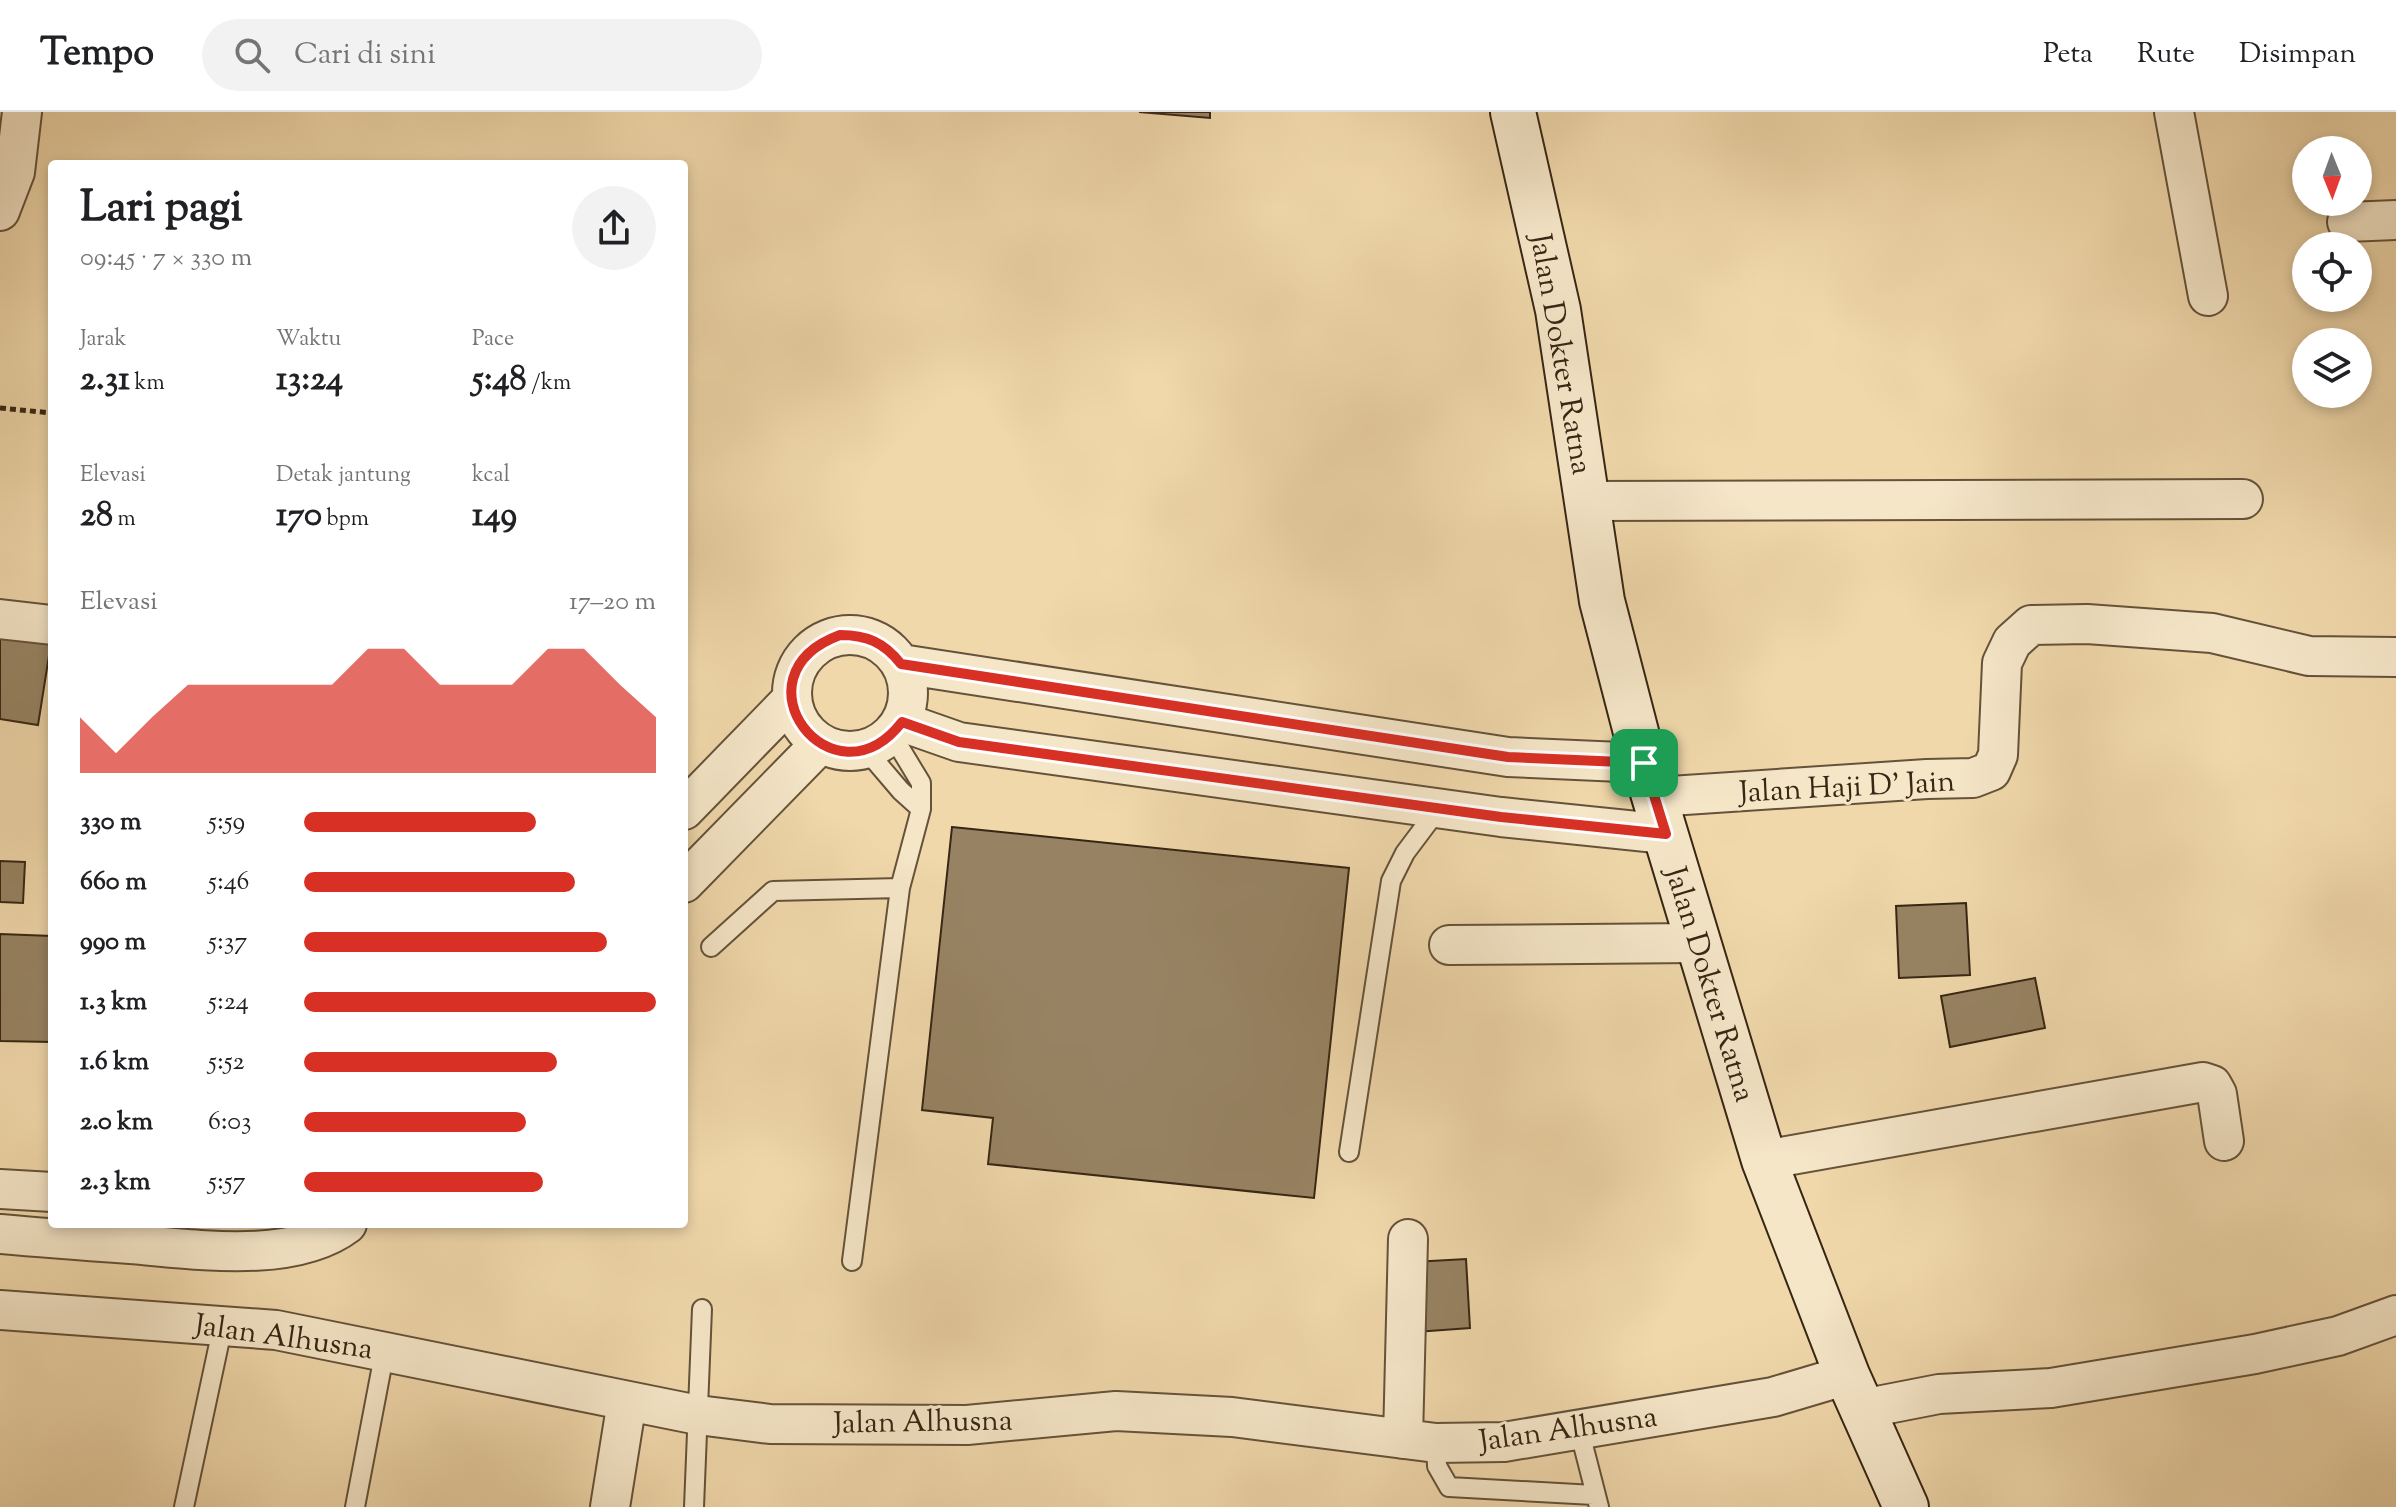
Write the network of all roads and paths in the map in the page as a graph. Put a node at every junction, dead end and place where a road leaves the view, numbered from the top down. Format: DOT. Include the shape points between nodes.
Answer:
graph roads {
  1 [pos="22,112"];
  2 [pos="1513,112"];
  3 [pos="2174,112"];
  4 [pos="0,211"];
  5 [pos="2396,220"];
  6 [pos="2347,222"];
  7 [pos="2208,296"];
  8 [pos="0,408"];
  9 [pos="48,413"];
  10 [pos="2243,499"];
  11 [pos="1587,501"];
  12 [pos="0,619"];
  13 [pos="48,625"];
  14 [pos="2396,657"];
  15 [pos="901,664"];
  16 [pos="791,700"];
  17 [pos="887,735"];
  18 [pos="820,744"];
  19 [pos="1655,798"];
  20 [pos="688,806"];
  21 [pos="921,809"];
  22 [pos="1438,809"];
  23 [pos="688,879"];
  24 [pos="900,888"];
  25 [pos="1697,943"];
  26 [pos="1449,945"];
  27 [pos="711,947"];
  28 [pos="2224,1141"];
  29 [pos="1349,1152"];
  30 [pos="1764,1160"];
  31 [pos="0,1189"];
  32 [pos="48,1192"];
  33 [pos="342,1228"];
  34 [pos="0,1234"];
  35 [pos="1408,1239"];
  36 [pos="852,1261"];
  37 [pos="702,1309"];
  38 [pos="0,1310"];
  39 [pos="2396,1315"];
  40 [pos="223,1325"];
  41 [pos="385,1350"];
  42 [pos="1855,1392"];
  43 [pos="627,1401"];
  44 [pos="698,1415"];
  45 [pos="1579,1429"];
  46 [pos="1419,1441"];
  47 [pos="1596,1501"];
  48 [pos="184,1507"];
  49 [pos="355,1507"];
  50 [pos="610,1507"];
  51 [pos="694,1507"];
  52 [pos="1906,1507"];
  1 -- 4 [label="street" via="15,172"];
  2 -- 11 [label="street, Jalan Dokter Ratna" via="1558,310"];
  3 -- 7 [label="street"];
  5 -- 6 [label="street"];
  8 -- 9 [label="path"];
  10 -- 11 [label="street"];
  11 -- 19 [label="street, Jalan Dokter Ratna" via="1602,601"];
  12 -- 13 [label="street"];
  14 -- 19 [label="street, Jalan Haji D' Jain" via="2309,656 2212,633 2031,625 2012,642 2002,663 1998,755 1991,771 1973,778"];
  15 -- 16 [label="street" via="875,640 840,635 809,651 798,665"];
  15 -- 17 [label="street" via="909,693"];
  15 -- 19 [label="street" via="1508,757"];
  16 -- 18 [label="street" via="801,725"];
  16 -- 20 [label="street"];
  17 -- 18 [label="street" via="842,751"];
  17 -- 21 [label="lane" via="901,791"];
  17 -- 21 [label="lane" via="921,783"];
  17 -- 22 [label="street"];
  18 -- 23 [label="street"];
  19 -- 22 [label="street"];
  19 -- 25 [label="street, Jalan Dokter Ratna"];
  21 -- 24 [label="lane"];
  22 -- 29 [label="lane" via="1391,881"];
  24 -- 27 [label="lane" via="773,891"];
  24 -- 36 [label="lane"];
  25 -- 26 [label="street"];
  25 -- 30 [label="street, Jalan Dokter Ratna"];
  28 -- 30 [label="street" via="2217,1094 2203,1082"];
  30 -- 42 [label="street, Jalan Dokter Ratna"];
  31 -- 32 [label="street"];
  33 -- 34 [label="street" via="300,1245 231,1252"];
  35 -- 46 [label="street"];
  37 -- 44 [label="lane"];
  38 -- 40 [label="street, Jalan Alhusna"];
  39 -- 42 [label="street, Jalan Alhusna" via="2338,1336 2255,1354 2051,1388"];
  40 -- 41 [label="street, Jalan Alhusna"];
  40 -- 48 [label="lane"];
  41 -- 43 [label="street, Jalan Alhusna"];
  41 -- 49 [label="lane"];
  42 -- 45 [label="street, Jalan Alhusna" via="1773,1397"];
  42 -- 52 [label="street, Jalan Dokter Ratna"];
  43 -- 44 [label="street, Jalan Alhusna"];
  43 -- 50 [label="street"];
  44 -- 46 [label="street, Jalan Alhusna" via="770,1424 967,1425 1116,1411 1232,1417"];
  44 -- 51 [label="lane"];
  45 -- 46 [label="street, Jalan Alhusna" via="1504,1442"];
  45 -- 47 [label="lane"];
  46 -- 47 [label="lane" via="1449,1487"];
}
